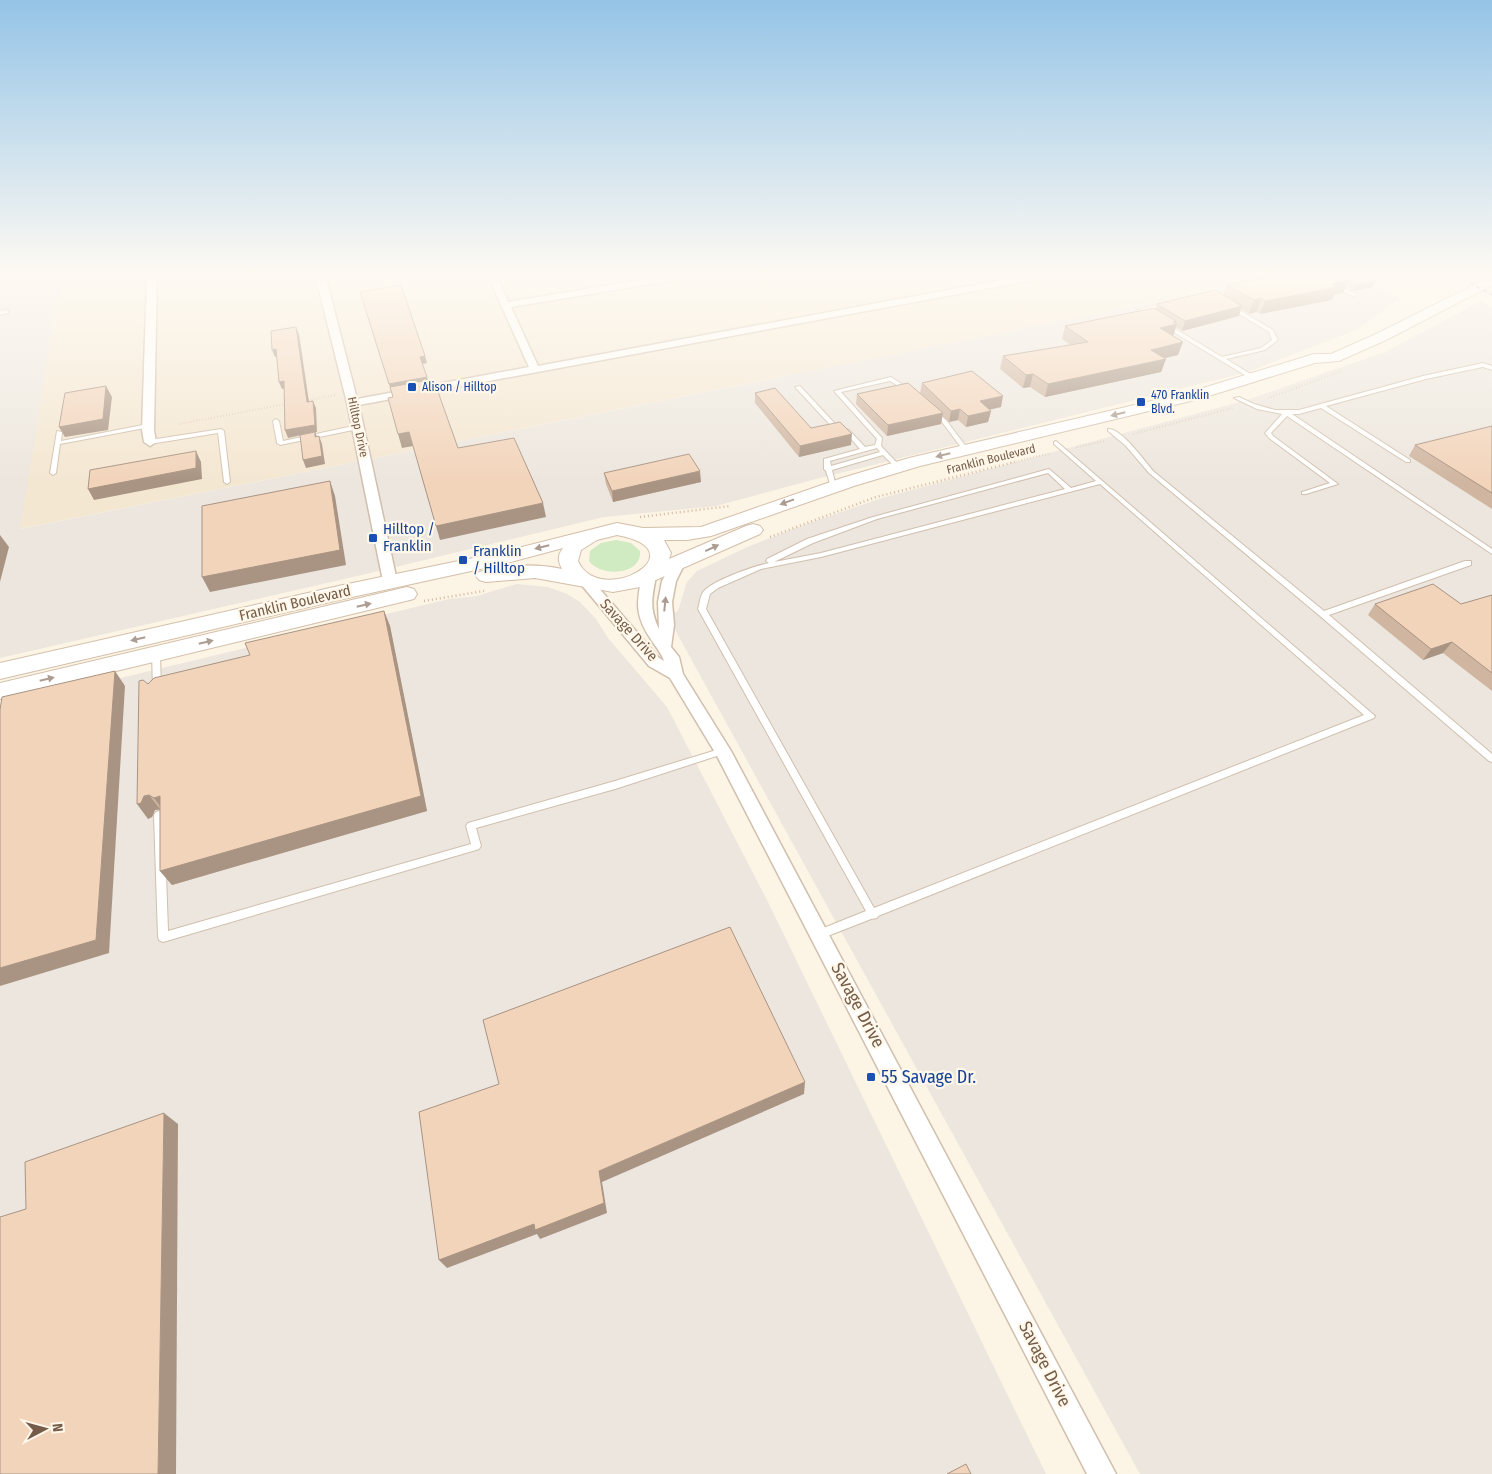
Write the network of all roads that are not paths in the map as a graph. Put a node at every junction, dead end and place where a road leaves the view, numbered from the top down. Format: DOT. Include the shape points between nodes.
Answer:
graph roads {
  1 [pos="150,343"];
  2 [pos="338,343"];
  3 [pos="522,343"];
  4 [pos="682,343"];
  5 [pos="1192,343"];
  6 [pos="1271,343"];
  7 [pos="1372,343"];
  8 [pos="1220,360"];
  9 [pos="1339,364"];
  10 [pos="1492,364"];
  11 [pos="1483,365"];
  12 [pos="1492,368"];
  13 [pos="535,370"];
  14 [pos="1255,379"];
  15 [pos="798,387"];
  16 [pos="911,392"];
  17 [pos="352,398"];
  18 [pos="1243,401"];
  19 [pos="924,403"];
  20 [pos="1322,407"];
  21 [pos="1286,413"];
  22 [pos="276,421"];
  23 [pos="358,427"];
  24 [pos="148,428"];
  25 [pos="59,432"];
  26 [pos="1115,434"];
  27 [pos="150,442"];
  28 [pos="58,443"];
  29 [pos="878,446"];
  30 [pos="1060,447"];
  31 [pos="966,449"];
  32 [pos="864,450"];
  33 [pos="884,452"];
  34 [pos="1408,461"];
  35 [pos="898,467"];
  36 [pos="828,469"];
  37 [pos="53,472"];
  38 [pos="227,482"];
  39 [pos="1101,482"];
  40 [pos="833,486"];
  41 [pos="1070,490"];
  42 [pos="1304,493"];
  43 [pos="644,534"];
  44 [pos="589,536"];
  45 [pos="1492,552"];
  46 [pos="678,563"];
  47 [pos="1468,563"];
  48 [pos="759,567"];
  49 [pos="650,575"];
  50 [pos="390,581"];
  51 [pos="585,582"];
  52 [pos="1323,614"];
  53 [pos="664,646"];
  54 [pos="156,654"];
  55 [pos="0,671"];
  56 [pos="675,674"];
  57 [pos="0,691"];
  58 [pos="158,694"];
  59 [pos="723,751"];
  60 [pos="1492,759"];
  61 [pos="159,815"];
  62 [pos="873,914"];
  63 [pos="820,934"];
  64 [pos="1102,1474"];
  1 -- 24 [label="street"];
  2 -- 17 [label="street, Hilltop Drive"];
  3 -- 13 [label="street"];
  4 -- 13 [label="street"];
  5 -- 8 [label="lane"];
  6 -- 8 [label="lane" via="1263,349"];
  7 -- 9 [label="main road, Franklin Boulevard"];
  8 -- 14 [label="lane"];
  9 -- 14 [label="main road, Franklin Boulevard" via="1314,359"];
  9 -- 18 [label="main road, Franklin Boulevard"];
  10 -- 11 [label="lane"];
  11 -- 12 [label="lane"];
  11 -- 20 [label="lane" via="1426,377"];
  13 -- 17 [label="street"];
  14 -- 31 [label="main road, Franklin Boulevard, one-way"];
  15 -- 32 [label="lane" via="836,428 847,431"];
  16 -- 29 [label="lane" via="891,379 837,391 880,440"];
  17 -- 23 [label="street, Hilltop Drive"];
  18 -- 21 [label="lane"];
  18 -- 26 [label="main road, Franklin Boulevard"];
  19 -- 31 [label="lane" via="944,421"];
  20 -- 21 [label="lane"];
  20 -- 34 [label="lane"];
  21 -- 42 [label="lane" via="1270,429 1271,438 1335,484"];
  21 -- 45 [label="lane"];
  22 -- 23 [label="lane" via="280,443"];
  23 -- 50 [label="street, Hilltop Drive"];
  24 -- 27 [label="street"];
  24 -- 28 [label="lane"];
  25 -- 28 [label="lane"];
  26 -- 30 [label="main road, Franklin Boulevard"];
  26 -- 52 [label="lane" via="1151,472"];
  27 -- 38 [label="lane" via="221,431"];
  28 -- 37 [label="lane"];
  29 -- 32 [label="lane"];
  29 -- 33 [label="lane"];
  30 -- 39 [label="lane"];
  46 -- 30 [label="main road, Franklin Boulevard, one-way" via="759,528 836,500 914,477"];
  31 -- 35 [label="main road, Franklin Boulevard, one-way"];
  32 -- 36 [label="lane" via="826,460"];
  33 -- 35 [label="lane"];
  33 -- 36 [label="lane"];
  35 -- 40 [label="main road, Franklin Boulevard"];
  36 -- 40 [label="lane"];
  39 -- 41 [label="lane"];
  39 -- 62 [label="lane" via="1372,716"];
  40 -- 43 [label="main road, Franklin Boulevard, one-way" via="704,532"];
  41 -- 48 [label="lane" via="821,555"];
  41 -- 48 [label="lane" via="1049,471 875,518 810,541"];
  43 -- 44 [label="main road" via="617,529"];
  43 -- 49 [label="main road" via="660,548 658,566"];
  44 -- 50 [label="main road, Franklin Boulevard, one-way"];
  44 -- 51 [label="main road" via="579,542 568,559 570,568"];
  46 -- 49 [label="main road, Franklin Boulevard"];
  53 -- 46 [label="street, one-way" via="667,625 665,602 669,582"];
  47 -- 52 [label="lane"];
  48 -- 62 [label="lane" via="715,586 706,593 702,609"];
  49 -- 51 [label="main road" via="613,586"];
  49 -- 53 [label="street, Savage Drive" via="645,588 645,614"];
  50 -- 55 [label="main road, Franklin Boulevard, one-way"];
  54 -- 51 [label="main road, Franklin Boulevard, one-way" via="514,571 554,573"];
  51 -- 56 [label="street, Savage Drive" via="654,662"];
  52 -- 60 [label="lane"];
  53 -- 56 [label="street, Savage Drive"];
  57 -- 54 [label="main road, Franklin Boulevard, one-way"];
  54 -- 58 [label="lane"];
  56 -- 59 [label="street, Savage Drive"];
  59 -- 61 [label="lane" via="471,826 476,846 163,937"];
  59 -- 63 [label="street, Savage Drive"];
  62 -- 63 [label="lane"];
  63 -- 64 [label="street, Savage Drive"];
}
